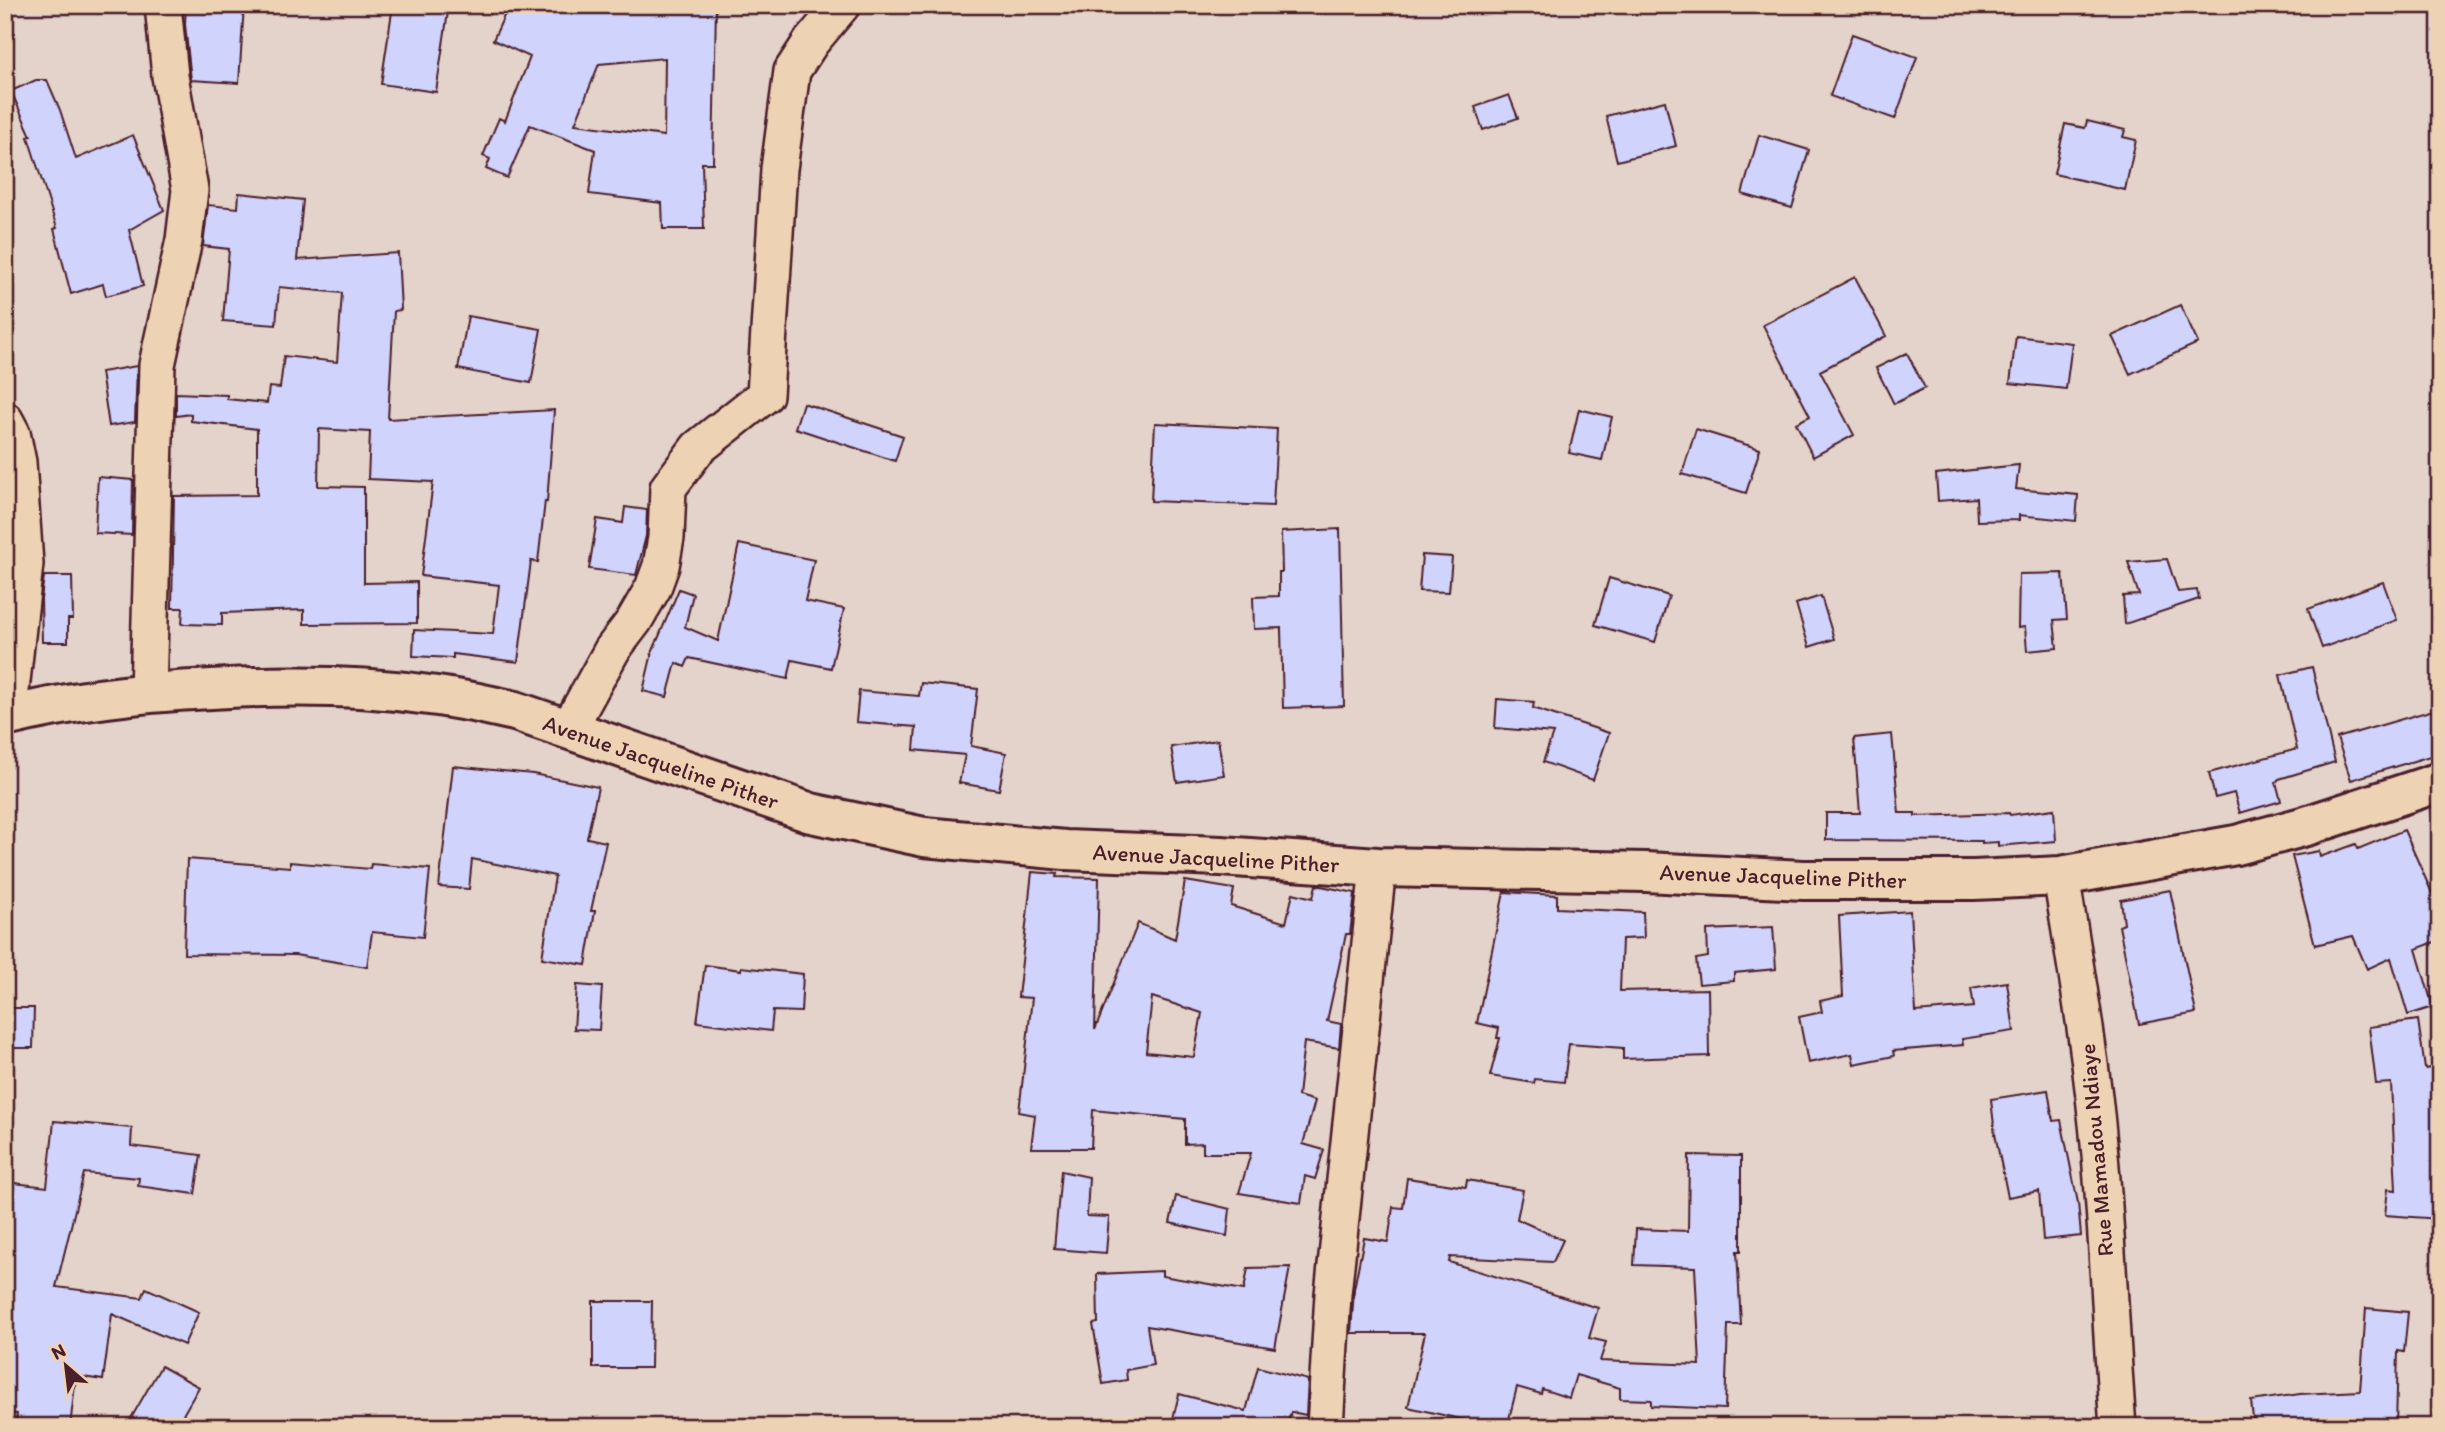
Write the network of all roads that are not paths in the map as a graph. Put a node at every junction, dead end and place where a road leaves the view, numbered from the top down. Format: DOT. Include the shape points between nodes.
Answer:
graph roads {
  1 [pos="163,5"];
  2 [pos="842,5"];
  3 [pos="5,420"];
  4 [pos="148,693"];
  5 [pos="7,717"];
  6 [pos="568,730"];
  7 [pos="2440,782"];
  8 [pos="1378,867"];
  9 [pos="2061,876"];
  10 [pos="1325,1427"];
  11 [pos="2118,1427"];
  1 -- 4 [label="street" via="190,190 157,365"];
  2 -- 6 [label="street" via="792,71 779,169 765,395 698,448 668,488 666,538 653,587"];
  3 -- 5 [label="street" via="18,462 25,564"];
  4 -- 5 [label="street, Avenue Jacqueline Pither"];
  4 -- 6 [label="street, Avenue Jacqueline Pither" via="306,684 390,688 473,701"];
  6 -- 8 [label="street, Avenue Jacqueline Pither" via="811,813 924,837"];
  7 -- 9 [label="street, Avenue Jacqueline Pither" via="2236,845"];
  8 -- 9 [label="street, Avenue Jacqueline Pither" via="1828,880"];
  8 -- 10 [label="street" via="1333,1294"];
  9 -- 11 [label="street, Rue Mamadou Ndiaye" via="2100,1156"];
}
